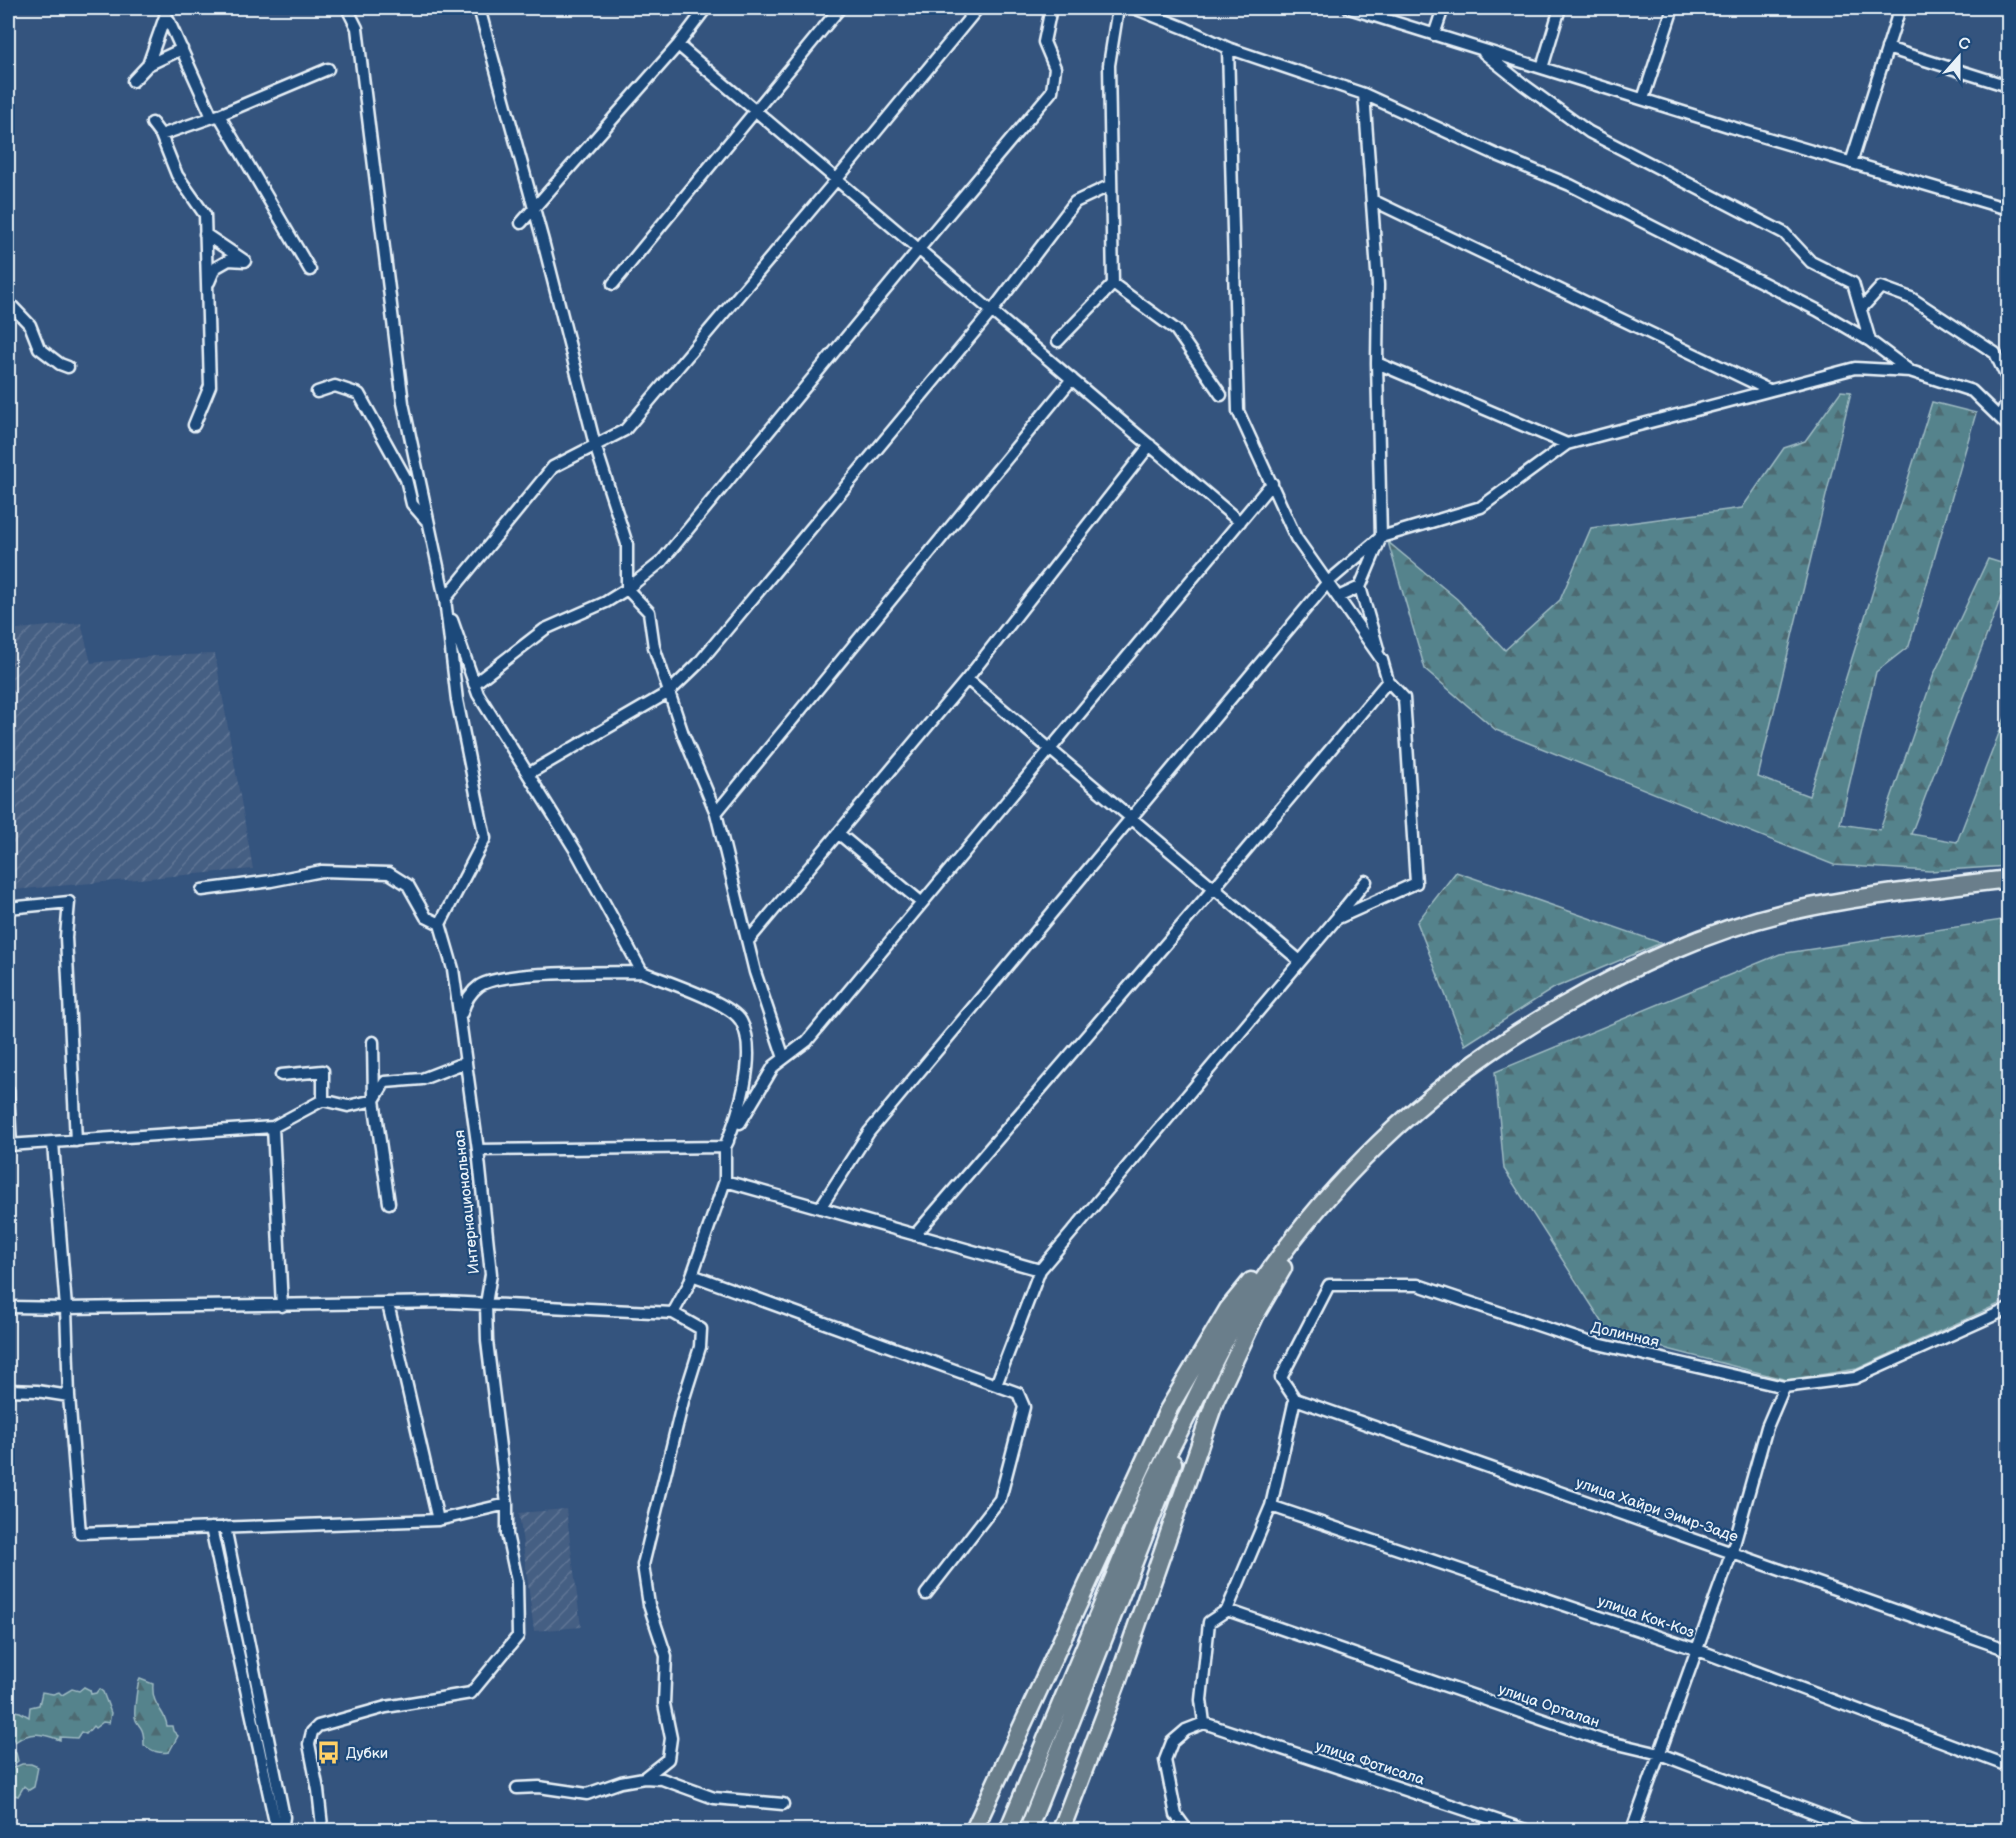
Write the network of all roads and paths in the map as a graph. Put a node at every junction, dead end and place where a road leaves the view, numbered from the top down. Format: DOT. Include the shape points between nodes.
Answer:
graph roads {
  1 [pos="347,8"];
  2 [pos="479,8"];
  3 [pos="706,8"];
  4 [pos="840,8"];
  5 [pos="978,8"];
  6 [pos="1052,8"];
  7 [pos="1118,8"];
  8 [pos="1134,8"];
  9 [pos="1348,8"];
  10 [pos="1443,8"];
  11 [pos="1560,8"];
  12 [pos="1673,8"];
  13 [pos="1900,8"];
  14 [pos="164,10"];
  15 [pos="1434,35"];
  16 [pos="678,45"];
  17 [pos="1228,48"];
  18 [pos="1887,48"];
  19 [pos="1479,49"];
  20 [pos="182,50"];
  21 [pos="148,65"];
  22 [pos="1542,68"];
  23 [pos="328,69"];
  24 [pos="133,81"];
  25 [pos="2008,86"];
  26 [pos="1364,94"];
  27 [pos="1643,99"];
  28 [pos="755,110"];
  29 [pos="215,116"];
  30 [pos="152,123"];
  31 [pos="161,135"];
  32 [pos="1851,163"];
  33 [pos="837,179"];
  34 [pos="1111,184"];
  35 [pos="1372,200"];
  36 [pos="534,208"];
  37 [pos="2008,209"];
  38 [pos="521,223"];
  39 [pos="205,234"];
  40 [pos="919,249"];
  41 [pos="310,270"];
  42 [pos="613,284"];
  43 [pos="1113,284"];
  44 [pos="207,288"];
  45 [pos="8,302"];
  46 [pos="1861,309"];
  47 [pos="992,311"];
  48 [pos="1058,341"];
  49 [pos="1870,341"];
  50 [pos="1995,354"];
  51 [pos="1377,363"];
  52 [pos="2008,365"];
  53 [pos="68,367"];
  54 [pos="1910,371"];
  55 [pos="1072,379"];
  56 [pos="1769,390"];
  57 [pos="317,392"];
  58 [pos="1221,395"];
  59 [pos="2000,416"];
  60 [pos="194,425"];
  61 [pos="2008,426"];
  62 [pos="1567,444"];
  63 [pos="1150,445"];
  64 [pos="595,446"];
  65 [pos="1272,483"];
  66 [pos="428,522"];
  67 [pos="1240,522"];
  68 [pos="1381,537"];
  69 [pos="1328,582"];
  70 [pos="1360,587"];
  71 [pos="627,589"];
  72 [pos="1338,597"];
  73 [pos="445,599"];
  74 [pos="1387,676"];
  75 [pos="967,679"];
  76 [pos="474,684"];
  77 [pos="669,692"];
  78 [pos="1050,749"];
  79 [pos="528,774"];
  80 [pos="716,813"];
  81 [pos="1131,818"];
  82 [pos="838,833"];
  83 [pos="2008,879"];
  84 [pos="1366,881"];
  85 [pos="1214,888"];
  86 [pos="202,890"];
  87 [pos="922,903"];
  88 [pos="8,908"];
  89 [pos="1336,919"];
  90 [pos="440,924"];
  91 [pos="748,941"];
  92 [pos="1300,961"];
  93 [pos="642,972"];
  94 [pos="460,1021"];
  95 [pos="373,1042"];
  96 [pos="784,1058"];
  97 [pos="466,1062"];
  98 [pos="281,1075"];
  99 [pos="8,1090"];
  100 [pos="322,1100"];
  101 [pos="374,1100"];
  102 [pos="273,1127"];
  103 [pos="76,1141"];
  104 [pos="53,1143"];
  105 [pos="9,1145"];
  106 [pos="724,1147"];
  107 [pos="478,1150"];
  108 [pos="724,1181"];
  109 [pos="389,1203"];
  110 [pos="820,1208"];
  111 [pos="1311,1216"];
  112 [pos="915,1235"];
  113 [pos="1040,1270"];
  114 [pos="692,1275"];
  115 [pos="388,1304"];
  116 [pos="486,1304"];
  117 [pos="282,1306"];
  118 [pos="12,1307"];
  119 [pos="66,1308"];
  120 [pos="2008,1309"];
  121 [pos="673,1313"];
  122 [pos="996,1385"];
  123 [pos="1784,1387"];
  124 [pos="8,1390"];
  125 [pos="69,1396"];
  126 [pos="1295,1399"];
  127 [pos="1192,1406"];
  128 [pos="507,1504"];
  129 [pos="1271,1506"];
  130 [pos="438,1520"];
  131 [pos="225,1527"];
  132 [pos="211,1528"];
  133 [pos="1732,1552"];
  134 [pos="926,1594"];
  135 [pos="1227,1610"];
  136 [pos="1698,1650"];
  137 [pos="2008,1650"];
  138 [pos="1204,1723"];
  139 [pos="1660,1755"];
  140 [pos="2008,1766"];
  141 [pos="644,1778"];
  142 [pos="517,1788"];
  143 [pos="783,1804"];
  144 [pos="1011,1824"];
  145 [pos="1029,1828"];
  146 [pos="281,1830"];
  147 [pos="324,1830"];
  148 [pos="974,1830"];
  149 [pos="1061,1830"];
  150 [pos="1187,1830"];
  151 [pos="1526,1830"];
  152 [pos="1632,1830"];
  153 [pos="1860,1830"];
  1 -- 66 [label="street" via="357,28 403,403"];
  2 -- 36 [label="street"];
  3 -- 16 [label="street"];
  4 -- 28 [label="street"];
  5 -- 33 [label="street"];
  6 -- 40 [label="street" via="1044,42 1056,68 1052,91"];
  7 -- 34 [label="street" via="1109,65"];
  8 -- 17 [label="street"];
  9 -- 15 [label="street"];
  10 -- 15 [label="street"];
  11 -- 22 [label="street"];
  12 -- 27 [label="street"];
  13 -- 18 [label="street"];
  14 -- 20 [label="street"];
  14 -- 21 [label="street"];
  15 -- 19 [label="street"];
  16 -- 28 [label="street"];
  16 -- 36 [label="street"];
  17 -- 26 [label="street"];
  17 -- 65 [label="street" via="1238,411"];
  18 -- 25 [label="street"];
  18 -- 32 [label="street"];
  19 -- 22 [label="street"];
  19 -- 46 [label="street" via="1589,132 1784,233 1811,262 1853,283"];
  20 -- 21 [label="street"];
  20 -- 29 [label="street"];
  21 -- 24 [label="street"];
  22 -- 27 [label="street"];
  23 -- 29 [label="street"];
  26 -- 35 [label="street"];
  26 -- 49 [label="street" via="1570,185 1817,310"];
  27 -- 32 [label="street"];
  28 -- 33 [label="street"];
  28 -- 42 [label="street"];
  29 -- 31 [label="street"];
  29 -- 41 [label="street"];
  30 -- 31 [label="street"];
  31 -- 39 [label="street" via="177,175 205,214"];
  32 -- 37 [label="street"];
  33 -- 40 [label="street"];
  33 -- 64 [label="street" via="626,430"];
  34 -- 43 [label="street"];
  34 -- 47 [label="street" via="1075,202"];
  35 -- 51 [label="street" via="1378,285"];
  35 -- 56 [label="street"];
  36 -- 38 [label="street"];
  36 -- 64 [label="street"];
  39 -- 44 [label="street"];
  39 -- 44 [label="street" via="245,261 229,260 215,268"];
  40 -- 47 [label="street"];
  40 -- 71 [label="street" via="661,562"];
  43 -- 48 [label="street"];
  43 -- 58 [label="street" via="1176,330"];
  44 -- 60 [label="street" via="210,386"];
  45 -- 53 [label="street" via="30,325 39,348"];
  46 -- 49 [label="street"];
  46 -- 50 [label="street" via="1881,287 1911,297"];
  47 -- 55 [label="street"];
  47 -- 77 [label="street" via="705,655"];
  49 -- 54 [label="street"];
  50 -- 52 [label="street"];
  50 -- 59 [label="street" via="2007,378 2006,404"];
  51 -- 62 [label="street"];
  51 -- 68 [label="street"];
  54 -- 56 [label="street" via="1855,368"];
  54 -- 59 [label="street" via="1972,391"];
  55 -- 63 [label="street"];
  55 -- 80 [label="street"];
  56 -- 62 [label="street"];
  57 -- 66 [label="street" via="335,386 358,394 406,479 412,504"];
  59 -- 61 [label="street"];
  62 -- 68 [label="street" via="1481,507"];
  63 -- 67 [label="street"];
  63 -- 75 [label="street"];
  64 -- 71 [label="street" via="627,544"];
  64 -- 73 [label="street" via="553,467"];
  65 -- 67 [label="street"];
  65 -- 69 [label="street" via="1296,538"];
  66 -- 73 [label="street"];
  67 -- 78 [label="street"];
  68 -- 69 [label="street"];
  68 -- 70 [label="street"];
  69 -- 72 [label="street"];
  69 -- 81 [label="street"];
  70 -- 72 [label="street"];
  70 -- 74 [label="street"];
  71 -- 76 [label="street" via="545,629"];
  71 -- 77 [label="street" via="649,612 654,647"];
  72 -- 74 [label="street" via="1382,660"];
  73 -- 76 [label="street"];
  73 -- 90 [label="street" via="457,700 485,838"];
  74 -- 85 [label="street"];
  74 -- 89 [label="street" via="1404,698 1416,884"];
  75 -- 78 [label="street"];
  75 -- 82 [label="street"];
  76 -- 79 [label="street"];
  77 -- 79 [label="street"];
  77 -- 80 [label="street" via="682,734"];
  78 -- 81 [label="street"];
  78 -- 87 [label="street"];
  79 -- 93 [label="street" via="576,851"];
  80 -- 91 [label="street"];
  81 -- 85 [label="street"];
  81 -- 110 [label="street" via="869,1132"];
  82 -- 87 [label="street"];
  82 -- 91 [label="street"];
  83 -- 111 [label="main road" via="1786,912 1722,931 1636,965 1524,1028 1441,1087 1365,1156"];
  84 -- 89 [label="street"];
  85 -- 92 [label="street"];
  85 -- 112 [label="street"];
  86 -- 90 [label="street" via="322,871 389,873 408,885 426,917"];
  87 -- 96 [label="street" via="807,1041"];
  88 -- 103 [label="street" via="69,902 66,937"];
  89 -- 92 [label="street"];
  90 -- 94 [label="street, Интернациональная" via="453,969"];
  91 -- 96 [label="street"];
  92 -- 113 [label="street"];
  93 -- 94 [label="street" via="509,977 479,986 466,1000"];
  93 -- 106 [label="street" via="717,1002 741,1020 749,1050 739,1114"];
  94 -- 97 [label="street, Интернациональная"];
  95 -- 101 [label="street"];
  96 -- 106 [label="street" via="774,1066"];
  97 -- 101 [label="street" via="422,1079 385,1082"];
  97 -- 107 [label="street, Интернациональная"];
  98 -- 100 [label="street" via="323,1071"];
  99 -- 105 [label="street"];
  100 -- 101 [label="street" via="348,1106"];
  100 -- 102 [label="street"];
  101 -- 109 [label="street"];
  102 -- 103 [label="street"];
  102 -- 117 [label="street"];
  103 -- 104 [label="street"];
  104 -- 105 [label="street"];
  104 -- 119 [label="street"];
  106 -- 107 [label="street"];
  106 -- 108 [label="street"];
  107 -- 116 [label="street, Интернациональная" via="491,1274"];
  108 -- 110 [label="street"];
  108 -- 114 [label="street"];
  110 -- 112 [label="street"];
  111 -- 127 [label="main road" via="1235,1323"];
  111 -- 148 [label="main road" via="1228,1310 1168,1410"];
  111 -- 149 [label="main road" via="1255,1316 1215,1401 1117,1683"];
  112 -- 113 [label="street"];
  113 -- 122 [label="street"];
  114 -- 121 [label="street"];
  114 -- 122 [label="street"];
  115 -- 116 [label="street"];
  115 -- 117 [label="street"];
  115 -- 130 [label="street"];
  116 -- 121 [label="street"];
  116 -- 128 [label="street, Интернациональная"];
  117 -- 119 [label="street"];
  118 -- 119 [label="street"];
  119 -- 125 [label="street"];
  120 -- 123 [label="street, Долинная" via="1855,1378"];
  121 -- 141 [label="street" via="701,1329 700,1347 643,1565 649,1605 666,1656 664,1704 671,1738 668,1759"];
  122 -- 134 [label="street" via="1018,1393 1024,1407 1000,1498"];
  123 -- 126 [label="street, Долинная" via="1585,1341 1418,1285 1329,1285 1281,1378"];
  123 -- 133 [label="street" via="1767,1427"];
  124 -- 125 [label="street"];
  125 -- 132 [label="street" via="80,1533"];
  126 -- 129 [label="street"];
  126 -- 133 [label="street, улица Хайри Эимр-Заде"];
  127 -- 144 [label="main road" via="1156,1478"];
  127 -- 145 [label="main road" via="1166,1485"];
  128 -- 130 [label="street"];
  128 -- 147 [label="street, Интернациональная" via="507,1534 517,1581 518,1636 471,1693 386,1707 318,1726 312,1732 309,1744"];
  129 -- 135 [label="street"];
  129 -- 136 [label="street, улица Кок-Коз"];
  130 -- 131 [label="street"];
  131 -- 132 [label="street"];
  131 -- 146 [label="street" via="284,1817"];
  132 -- 146 [label="street" via="274,1818"];
  133 -- 136 [label="street"];
  133 -- 137 [label="street, улица Хайри Эимр-Заде"];
  135 -- 138 [label="street" via="1209,1622 1201,1701"];
  135 -- 139 [label="street, улица Орталан" via="1601,1740"];
  136 -- 139 [label="street"];
  136 -- 140 [label="street, улица Кок-Коз"];
  138 -- 150 [label="street" via="1186,1730 1172,1742 1165,1760 1176,1815"];
  138 -- 151 [label="street, улица Фотисала"];
  139 -- 152 [label="street"];
  139 -- 153 [label="street, улица Орталан"];
  141 -- 142 [label="street" via="587,1794"];
  141 -- 143 [label="street" via="662,1779 714,1798"];
}
